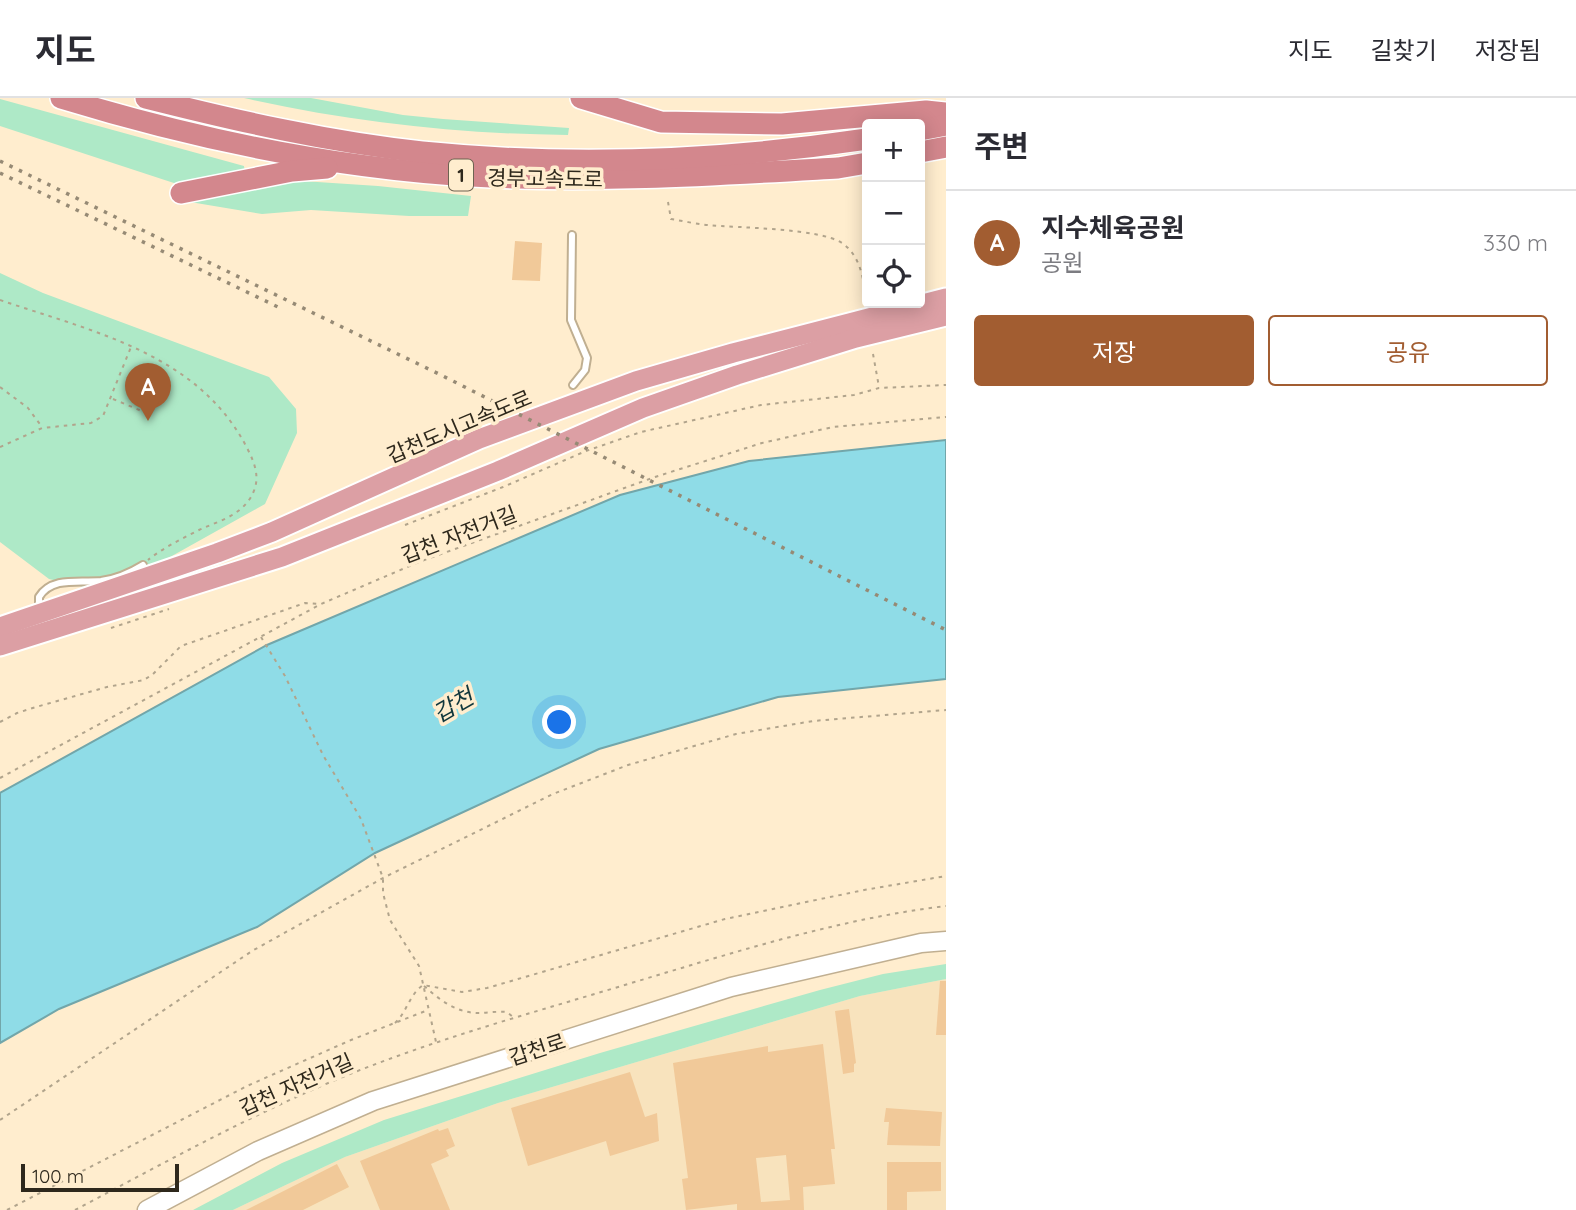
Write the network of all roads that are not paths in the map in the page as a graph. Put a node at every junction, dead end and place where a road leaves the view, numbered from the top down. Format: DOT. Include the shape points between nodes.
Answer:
graph roads {
  1 [pos="61,98"];
  2 [pos="146,98"];
  3 [pos="581,98"];
  4 [pos="946,113"];
  5 [pos="946,125"];
  6 [pos="925,129"];
  7 [pos="862,140"];
  8 [pos="946,147"];
  9 [pos="925,151"];
  10 [pos="862,164"];
  11 [pos="353,165"];
  12 [pos="181,193"];
  13 [pos="572,235"];
  14 [pos="946,298"];
  15 [pos="946,316"];
  16 [pos="573,385"];
  17 [pos="143,565"];
  18 [pos="39,613"];
  19 [pos="0,627"];
  20 [pos="0,646"];
  21 [pos="946,941"];
  22 [pos="147,1210"];
  1 -- 11 [label="highway, 경부고속도로 / 1" via="168,128"];
  2 -- 7 [label="highway, 경부고속도로 / 1" via="333,139 502,158 667,159"];
  3 -- 4 [label="highway" via="661,122 782,124"];
  5 -- 6 [label="highway"];
  8 -- 9 [label="highway"];
  10 -- 11 [label="highway, 경부고속도로 / 1" via="623,179 474,176"];
  11 -- 12 [label="highway" via="292,171"];
  13 -- 16 [label="lane" via="571,320 587,358 585,370"];
  14 -- 18 [label="highway, 갑천도시고속도로" via="636,382 479,439 272,532"];
  15 -- 20 [label="highway" via="856,338 726,379 643,408 282,557"];
  17 -- 18 [label="lane" via="109,579 50,586 39,597"];
  18 -- 19 [label="highway, 갑천도시고속도로"];
  21 -- 22 [label="main road, 갑천로" via="731,987 373,1101 258,1151"];
}
